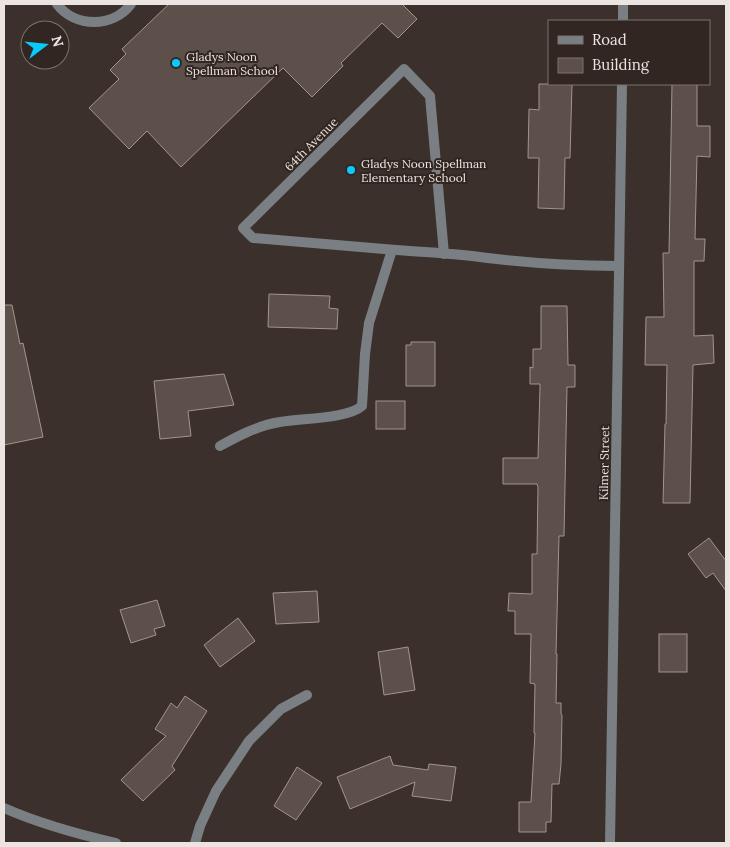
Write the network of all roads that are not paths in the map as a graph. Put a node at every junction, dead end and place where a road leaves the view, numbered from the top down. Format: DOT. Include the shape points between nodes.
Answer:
graph roads {
  1 [pos="57,4"];
  2 [pos="131,4"];
  3 [pos="623,4"];
  4 [pos="623,20"];
  5 [pos="622,85"];
  6 [pos="392,250"];
  7 [pos="444,254"];
  8 [pos="619,266"];
  9 [pos="220,446"];
  10 [pos="307,695"];
  11 [pos="4,808"];
  12 [pos="116,843"];
  13 [pos="195,843"];
  14 [pos="610,843"];
  1 -- 2 [label="street" via="73,18 104,22 126,11"];
  3 -- 4 [label="street"];
  5 -- 8 [label="street, Kilmer Street"];
  6 -- 7 [label="street, 64th Avenue"];
  6 -- 7 [label="street, 64th Avenue" via="253,238 243,228 404,69 430,96"];
  6 -- 9 [label="street" via="369,323 362,406 349,413 278,422 240,435"];
  7 -- 8 [label="street, 64th Avenue" via="564,266"];
  8 -- 14 [label="street, Kilmer Street"];
  10 -- 13 [label="street" via="281,709 249,741 216,792"];
  11 -- 12 [label="street" via="33,820"];
}
